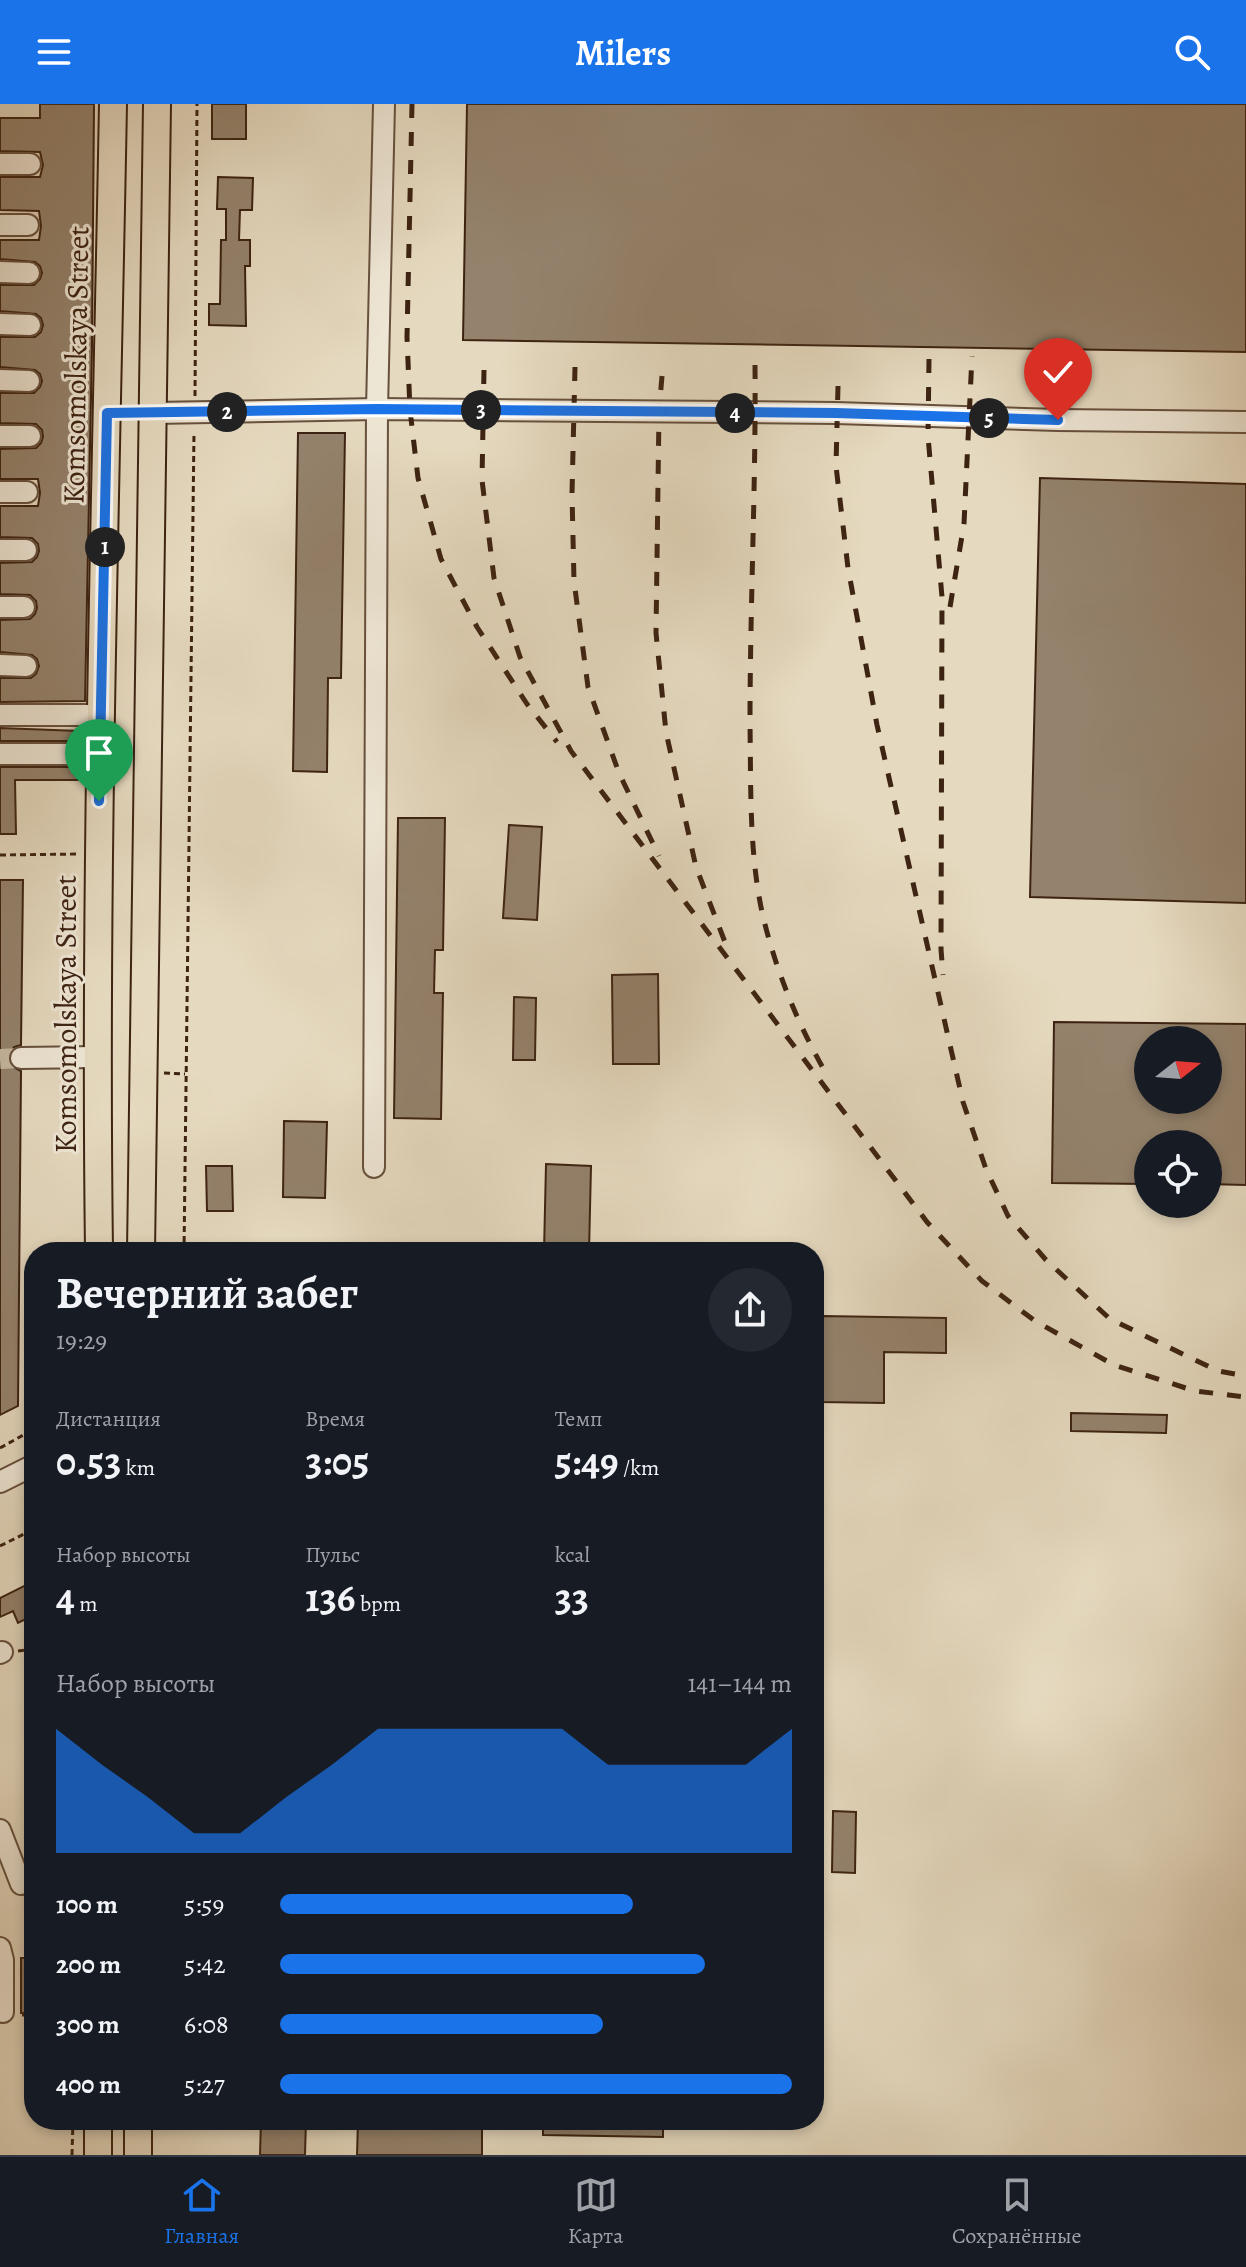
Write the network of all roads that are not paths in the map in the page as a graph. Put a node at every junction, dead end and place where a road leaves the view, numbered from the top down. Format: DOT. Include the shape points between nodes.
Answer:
graph roads {
  1 [pos="113,104"];
  2 [pos="157,104"];
  3 [pos="384,104"];
  4 [pos="0,164"];
  5 [pos="30,164"];
  6 [pos="0,225"];
  7 [pos="28,225"];
  8 [pos="0,272"];
  9 [pos="29,273"];
  10 [pos="0,324"];
  11 [pos="30,325"];
  12 [pos="0,380"];
  13 [pos="29,381"];
  14 [pos="377,409"];
  15 [pos="107,413"];
  16 [pos="153,413"];
  17 [pos="1246,422"];
  18 [pos="0,436"];
  19 [pos="30,436"];
  20 [pos="0,492"];
  21 [pos="27,492"];
  22 [pos="0,550"];
  23 [pos="26,550"];
  24 [pos="0,607"];
  25 [pos="24,607"];
  26 [pos="0,665"];
  27 [pos="26,666"];
  28 [pos="0,715"];
  29 [pos="102,715"];
  30 [pos="0,754"];
  31 [pos="101,754"];
  32 [pos="97,1057"];
  33 [pos="21,1058"];
  34 [pos="374,1167"];
  35 [pos="99,1242"];
  36 [pos="141,1242"];
  37 [pos="24,1470"];
  38 [pos="0,1482"];
  39 [pos="0,1830"];
  40 [pos="24,1880"];
  41 [pos="24,1886"];
  42 [pos="0,1889"];
  43 [pos="0,1948"];
  44 [pos="3,2012"];
  45 [pos="98,2130"];
  46 [pos="138,2130"];
  47 [pos="98,2155"];
  48 [pos="138,2155"];
  1 -- 15 [label="main road, Komsomolskaya Street"];
  2 -- 16 [label="main road"];
  3 -- 14 [label="street"];
  4 -- 5 [label="street"];
  6 -- 7 [label="street"];
  8 -- 9 [label="street"];
  10 -- 11 [label="street"];
  12 -- 13 [label="street"];
  14 -- 16 [label="street"];
  14 -- 17 [label="street"];
  14 -- 34 [label="street"];
  15 -- 16 [label="main road"];
  15 -- 29 [label="main road, Komsomolskaya Street"];
  16 -- 36 [label="main road"];
  18 -- 19 [label="street"];
  20 -- 21 [label="street"];
  22 -- 23 [label="street"];
  24 -- 25 [label="street"];
  26 -- 27 [label="street"];
  28 -- 29 [label="street"];
  29 -- 31 [label="main road, Komsomolskaya Street"];
  30 -- 31 [label="street"];
  31 -- 32 [label="main road, Komsomolskaya Street"];
  32 -- 33 [label="street"];
  32 -- 35 [label="main road, Komsomolskaya Street"];
  37 -- 38 [label="street"];
  39 -- 40 [label="street"];
  41 -- 42 [label="street"];
  43 -- 44 [label="street"];
  45 -- 47 [label="main road"];
  46 -- 48 [label="main road"];
}
